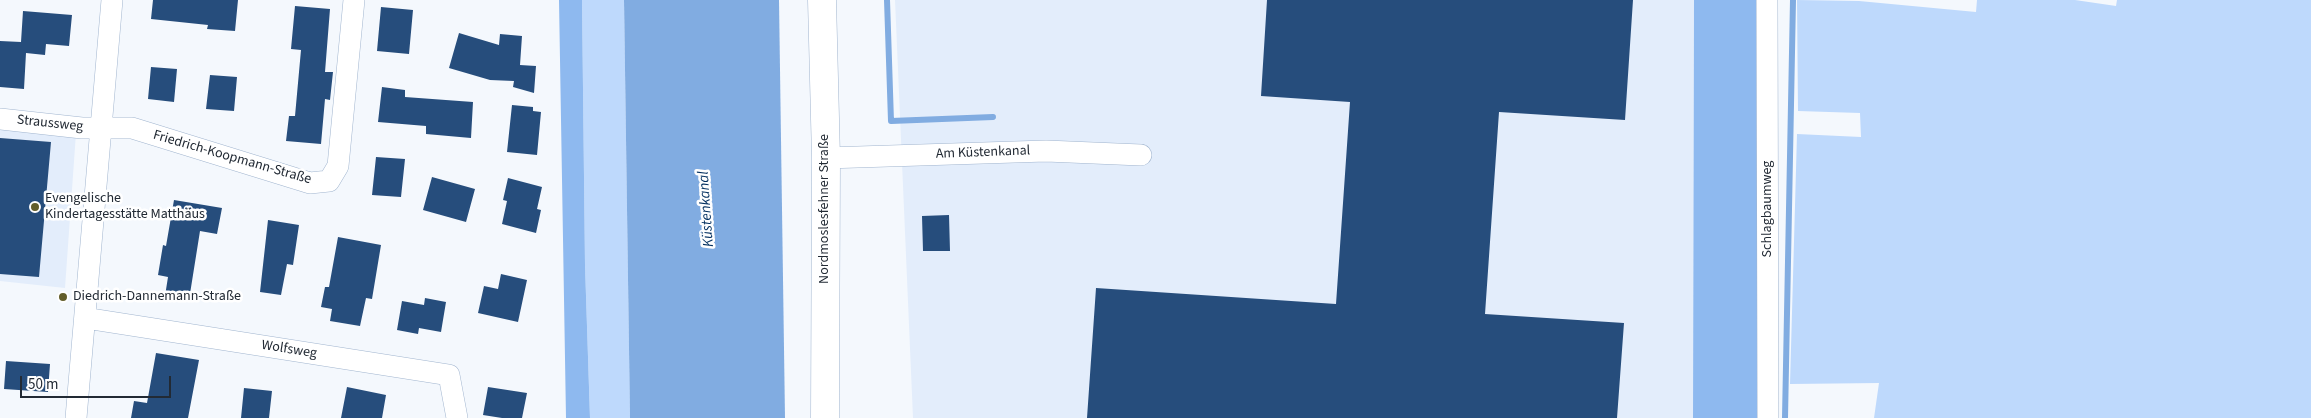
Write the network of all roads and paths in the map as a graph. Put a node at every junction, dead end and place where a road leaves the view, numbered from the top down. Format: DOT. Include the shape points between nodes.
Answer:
graph roads {
  1 [pos="112,0"];
  2 [pos="354,0"];
  3 [pos="822,0"];
  4 [pos="1767,0"];
  5 [pos="0,119"];
  6 [pos="101,127"];
  7 [pos="1141,155"];
  8 [pos="826,158"];
  9 [pos="85,318"];
  10 [pos="76,418"];
  11 [pos="457,418"];
  12 [pos="825,418"];
  13 [pos="1768,418"];
  1 -- 6 [label="street"];
  2 -- 6 [label="street, Friedrich-Koopmann-Straße" via="338,166 329,182 310,182 132,128"];
  3 -- 8 [label="main road, Nordmoslesfehner Straße"];
  4 -- 13 [label="street, Schlagbaumweg"];
  5 -- 6 [label="street, Straussweg"];
  6 -- 9 [label="street"];
  7 -- 8 [label="street, Am Küstenkanal" via="1046,151"];
  8 -- 12 [label="main road, Nordmoslesfehner Straße"];
  9 -- 10 [label="street"];
  9 -- 11 [label="street, Wolfsweg" via="449,375"];
}
